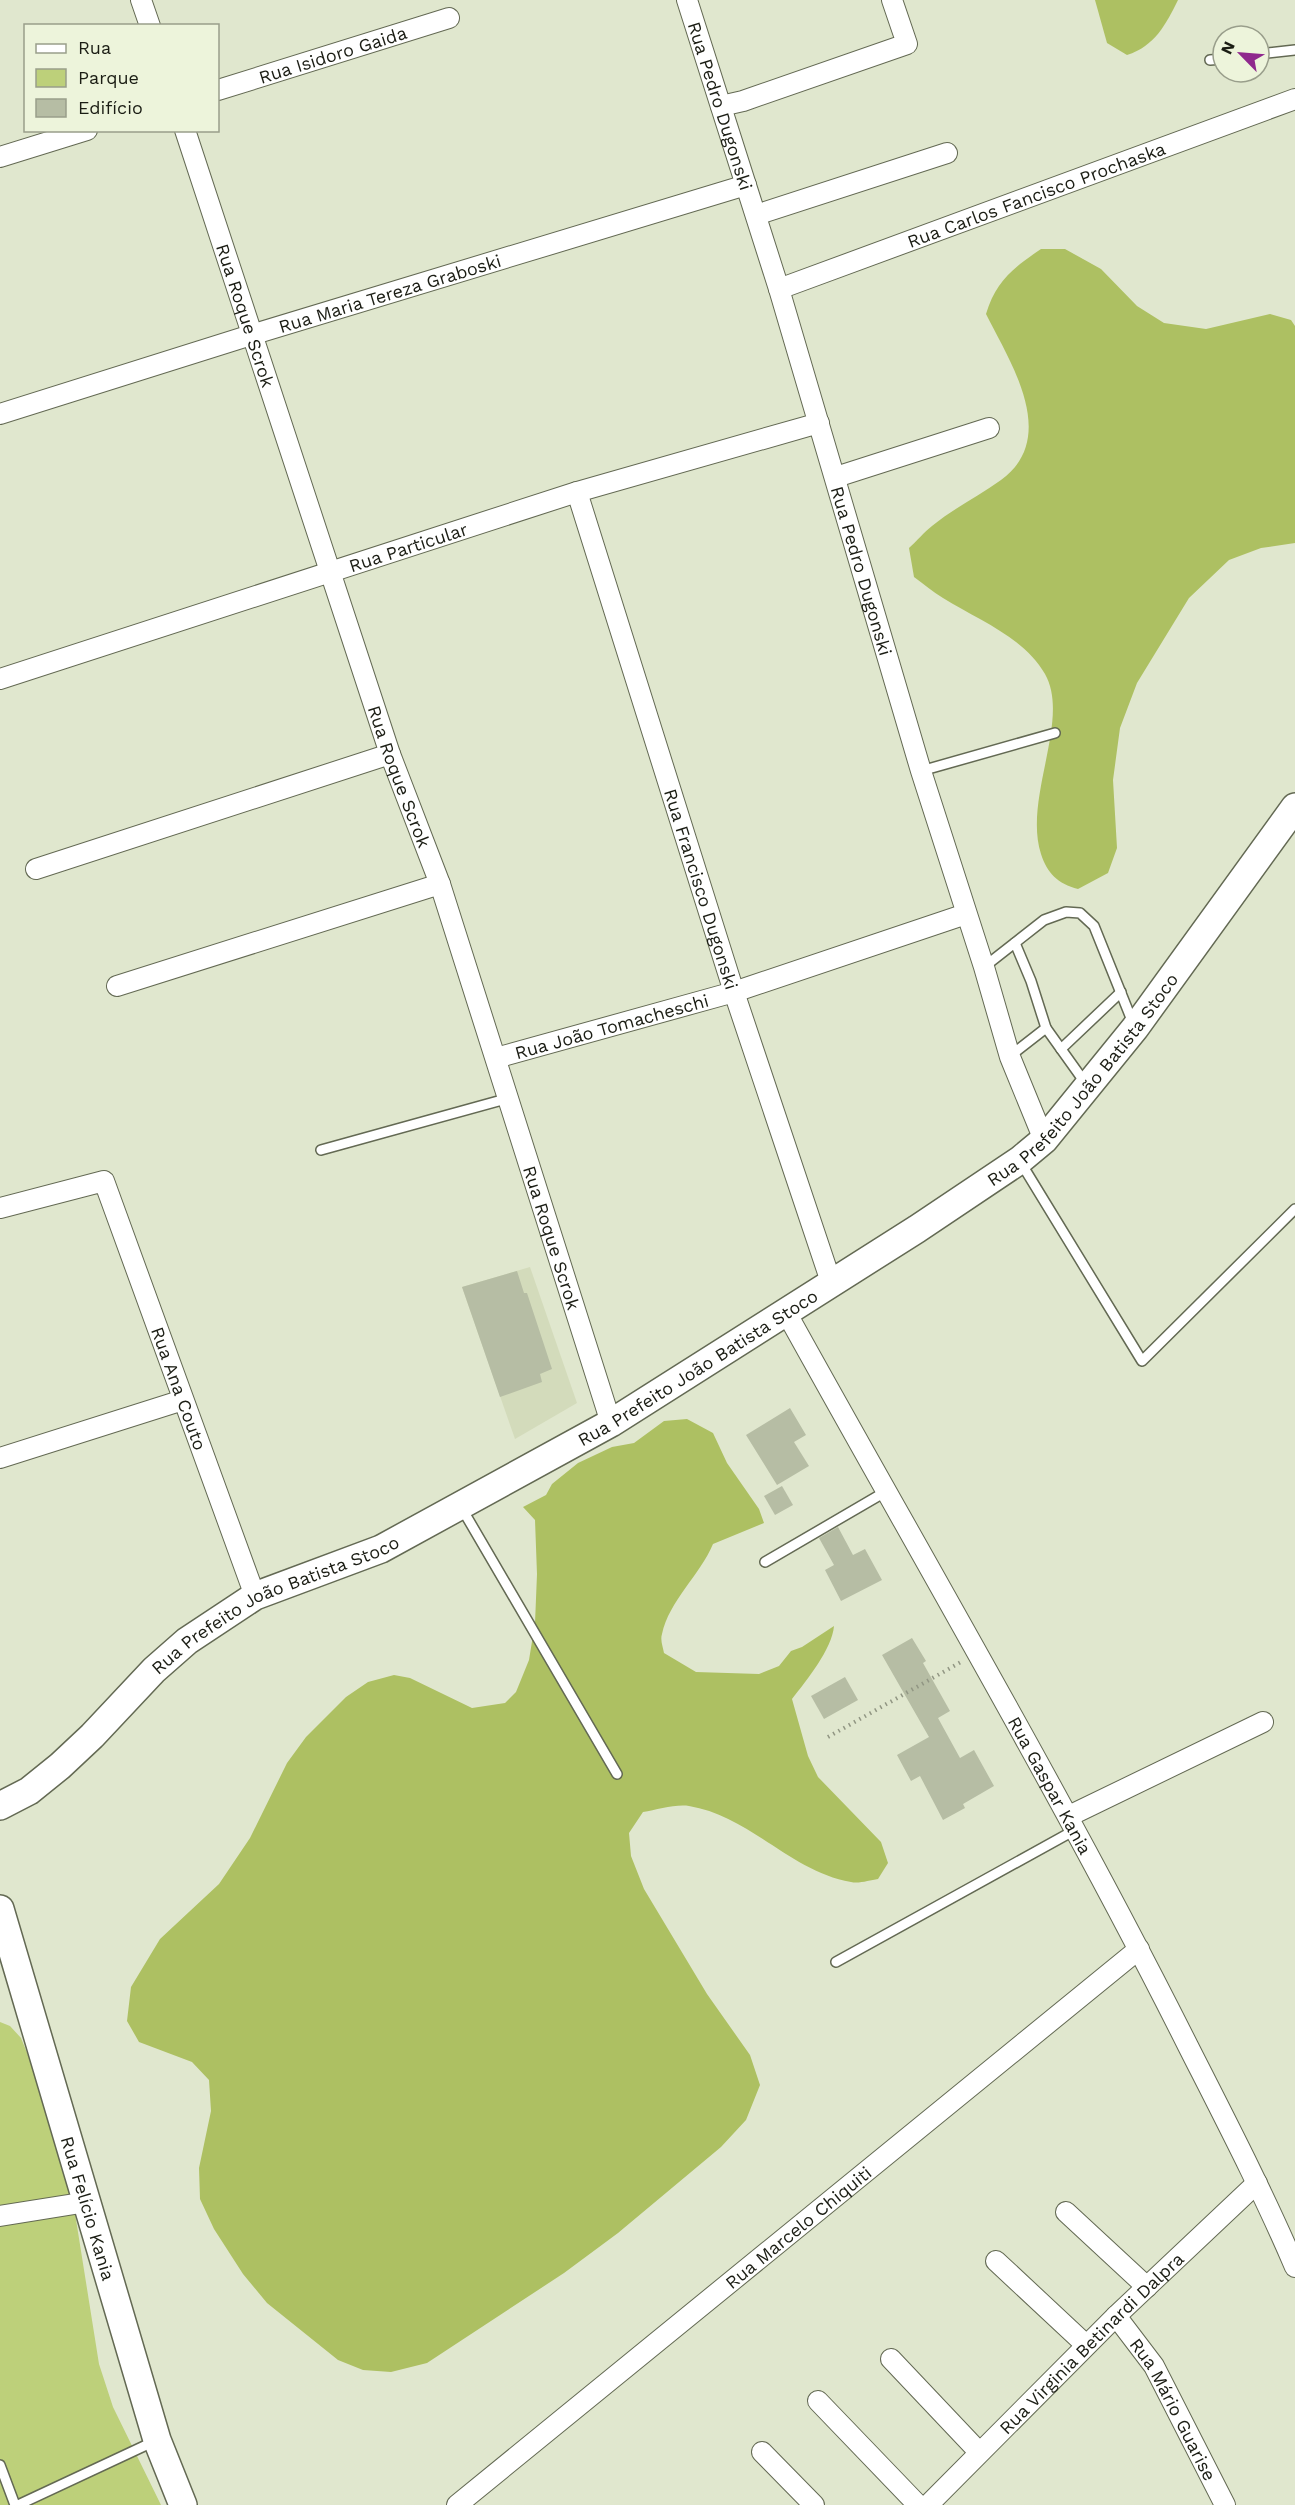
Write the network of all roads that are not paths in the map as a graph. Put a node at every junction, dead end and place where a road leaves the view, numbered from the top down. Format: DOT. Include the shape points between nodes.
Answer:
graph roads {
  1 [pos="141,0"];
  2 [pos="687,0"];
  3 [pos="892,0"];
  4 [pos="449,18"];
  5 [pos="149,24"];
  6 [pos="1295,50"];
  7 [pos="1271,53"];
  8 [pos="219,90"];
  9 [pos="1295,99"];
  10 [pos="721,106"];
  11 [pos="81,132"];
  12 [pos="186,132"];
  13 [pos="947,153"];
  14 [pos="0,157"];
  15 [pos="746,185"];
  16 [pos="756,215"];
  17 [pos="779,289"];
  18 [pos="251,335"];
  19 [pos="0,414"];
  20 [pos="819,423"];
  21 [pos="990,428"];
  22 [pos="836,477"];
  23 [pos="577,492"];
  24 [pos="328,571"];
  25 [pos="0,679"];
  26 [pos="1055,733"];
  27 [pos="390,754"];
  28 [pos="921,771"];
  29 [pos="1295,807"];
  30 [pos="36,869"];
  31 [pos="440,884"];
  32 [pos="966,914"];
  33 [pos="1015,943"];
  34 [pos="984,967"];
  35 [pos="117,986"];
  36 [pos="734,992"];
  37 [pos="1121,992"];
  38 [pos="1046,1028"];
  39 [pos="1135,1028"];
  40 [pos="1061,1049"];
  41 [pos="1010,1056"];
  42 [pos="496,1058"];
  43 [pos="1087,1086"];
  44 [pos="509,1098"];
  45 [pos="1044,1140"];
  46 [pos="321,1150"];
  47 [pos="1020,1160"];
  48 [pos="0,1208"];
  49 [pos="1295,1209"];
  50 [pos="831,1282"];
  51 [pos="786,1312"];
  52 [pos="183,1400"];
  53 [pos="611,1423"];
  54 [pos="0,1458"];
  55 [pos="885,1491"];
  56 [pos="461,1507"];
  57 [pos="765,1562"];
  58 [pos="255,1596"];
  59 [pos="1263,1722"];
  60 [pos="617,1774"];
  61 [pos="0,1806"];
  62 [pos="1072,1823"];
  63 [pos="0,1909"];
  64 [pos="1139,1949"];
  65 [pos="836,1962"];
  66 [pos="1257,2183"];
  67 [pos="87,2202"];
  68 [pos="1066,2212"];
  69 [pos="0,2216"];
  70 [pos="1293,2258"];
  71 [pos="996,2261"];
  72 [pos="1147,2287"];
  73 [pos="1116,2316"];
  74 [pos="1086,2345"];
  75 [pos="891,2360"];
  76 [pos="818,2402"];
  77 [pos="157,2440"];
  78 [pos="762,2452"];
  79 [pos="979,2452"];
  80 [pos="0,2465"];
  81 [pos="929,2504"];
  82 [pos="16,2505"];
  83 [pos="183,2505"];
  84 [pos="457,2505"];
  85 [pos="814,2505"];
  86 [pos="1225,2505"];
  1 -- 5 [label="street"];
  2 -- 10 [label="street, Rua Pedro Dugonski"];
  3 -- 10 [label="street" via="908,44"];
  4 -- 8 [label="street, Rua Isidoro Gaida"];
  6 -- 7 [label="lane"];
  9 -- 17 [label="street, Rua Carlos Fancisco Prochaska"];
  10 -- 15 [label="street, Rua Pedro Dugonski"];
  11 -- 14 [label="street"];
  12 -- 18 [label="street, Rua Roque Scrok"];
  13 -- 16 [label="street"];
  15 -- 16 [label="street, Rua Pedro Dugonski"];
  15 -- 18 [label="street, Rua Maria Tereza Graboski"];
  16 -- 17 [label="street, Rua Pedro Dugonski"];
  17 -- 20 [label="street, Rua Pedro Dugonski"];
  18 -- 19 [label="street, Rua Maria Tereza Graboski"];
  18 -- 24 [label="street, Rua Roque Scrok"];
  20 -- 22 [label="street, Rua Pedro Dugonski"];
  20 -- 23 [label="street, Rua Particular"];
  21 -- 22 [label="street"];
  22 -- 28 [label="street, Rua Pedro Dugonski"];
  23 -- 24 [label="street, Rua Particular"];
  23 -- 36 [label="street, Rua Francisco Dugonski"];
  24 -- 25 [label="street, Rua Particular"];
  24 -- 27 [label="street, Rua Roque Scrok"];
  26 -- 28 [label="lane"];
  27 -- 30 [label="street"];
  27 -- 31 [label="street, Rua Roque Scrok"];
  28 -- 32 [label="street, Rua Pedro Dugonski"];
  29 -- 39 [label="main road, Rua Prefeito João Batista Stoco"];
  31 -- 35 [label="street"];
  31 -- 42 [label="street, Rua Roque Scrok"];
  32 -- 34 [label="street, Rua Pedro Dugonski"];
  32 -- 36 [label="street, Rua João Tomacheschi"];
  33 -- 34 [label="lane"];
  33 -- 37 [label="lane" via="1044,920 1066,912 1080,913 1094,926"];
  33 -- 38 [label="lane"];
  34 -- 41 [label="street, Rua Pedro Dugonski"];
  36 -- 42 [label="street, Rua João Tomacheschi"];
  36 -- 50 [label="street, Rua Francisco Dugonski"];
  37 -- 39 [label="lane"];
  37 -- 40 [label="lane"];
  38 -- 40 [label="lane"];
  38 -- 41 [label="lane"];
  39 -- 43 [label="main road, Rua Prefeito João Batista Stoco"];
  40 -- 43 [label="lane"];
  41 -- 45 [label="street, Rua Pedro Dugonski"];
  42 -- 44 [label="street, Rua Roque Scrok"];
  43 -- 45 [label="main road, Rua Prefeito João Batista Stoco"];
  44 -- 46 [label="lane"];
  44 -- 53 [label="street, Rua Roque Scrok"];
  45 -- 47 [label="main road, Rua Prefeito João Batista Stoco"];
  47 -- 49 [label="lane" via="1142,1361"];
  47 -- 50 [label="main road, Rua Prefeito João Batista Stoco"];
  48 -- 52 [label="street, Rua Ana Couto" via="104,1181"];
  50 -- 51 [label="main road, Rua Prefeito João Batista Stoco"];
  51 -- 53 [label="main road, Rua Prefeito João Batista Stoco"];
  51 -- 55 [label="street, Rua Gaspar Kania"];
  52 -- 54 [label="street"];
  52 -- 58 [label="street, Rua Ana Couto"];
  53 -- 56 [label="main road, Rua Prefeito João Batista Stoco"];
  55 -- 57 [label="lane"];
  55 -- 62 [label="street, Rua Gaspar Kania"];
  56 -- 58 [label="main road, Rua Prefeito João Batista Stoco" via="381,1550"];
  56 -- 60 [label="lane"];
  58 -- 61 [label="main road, Rua Prefeito João Batista Stoco" via="187,1641 60,1766 29,1791"];
  59 -- 62 [label="street"];
  62 -- 64 [label="street, Rua Gaspar Kania"];
  62 -- 65 [label="lane"];
  63 -- 67 [label="main road, Rua Felício Kania"];
  64 -- 66 [label="street, Rua Gaspar Kania"];
  64 -- 84 [label="street, Rua Marcelo Chiquiti"];
  66 -- 70 [label="street, Rua Gaspar Kania"];
  66 -- 72 [label="street, Rua Virginia Betinardi Dalpra"];
  67 -- 69 [label="street"];
  67 -- 77 [label="main road, Rua Felício Kania"];
  68 -- 72 [label="street"];
  71 -- 74 [label="street"];
  72 -- 73 [label="street, Rua Virginia Betinardi Dalpra"];
  73 -- 74 [label="street, Rua Virginia Betinardi Dalpra"];
  73 -- 86 [label="street, Rua Mário Guarise" via="1154,2366"];
  74 -- 79 [label="street, Rua Virginia Betinardi Dalpra"];
  75 -- 79 [label="street"];
  76 -- 81 [label="street"];
  77 -- 82 [label="lane"];
  77 -- 83 [label="main road, Rua Felício Kania"];
  78 -- 85 [label="street"];
  79 -- 81 [label="street, Rua Virginia Betinardi Dalpra"];
  80 -- 82 [label="lane"];
}
